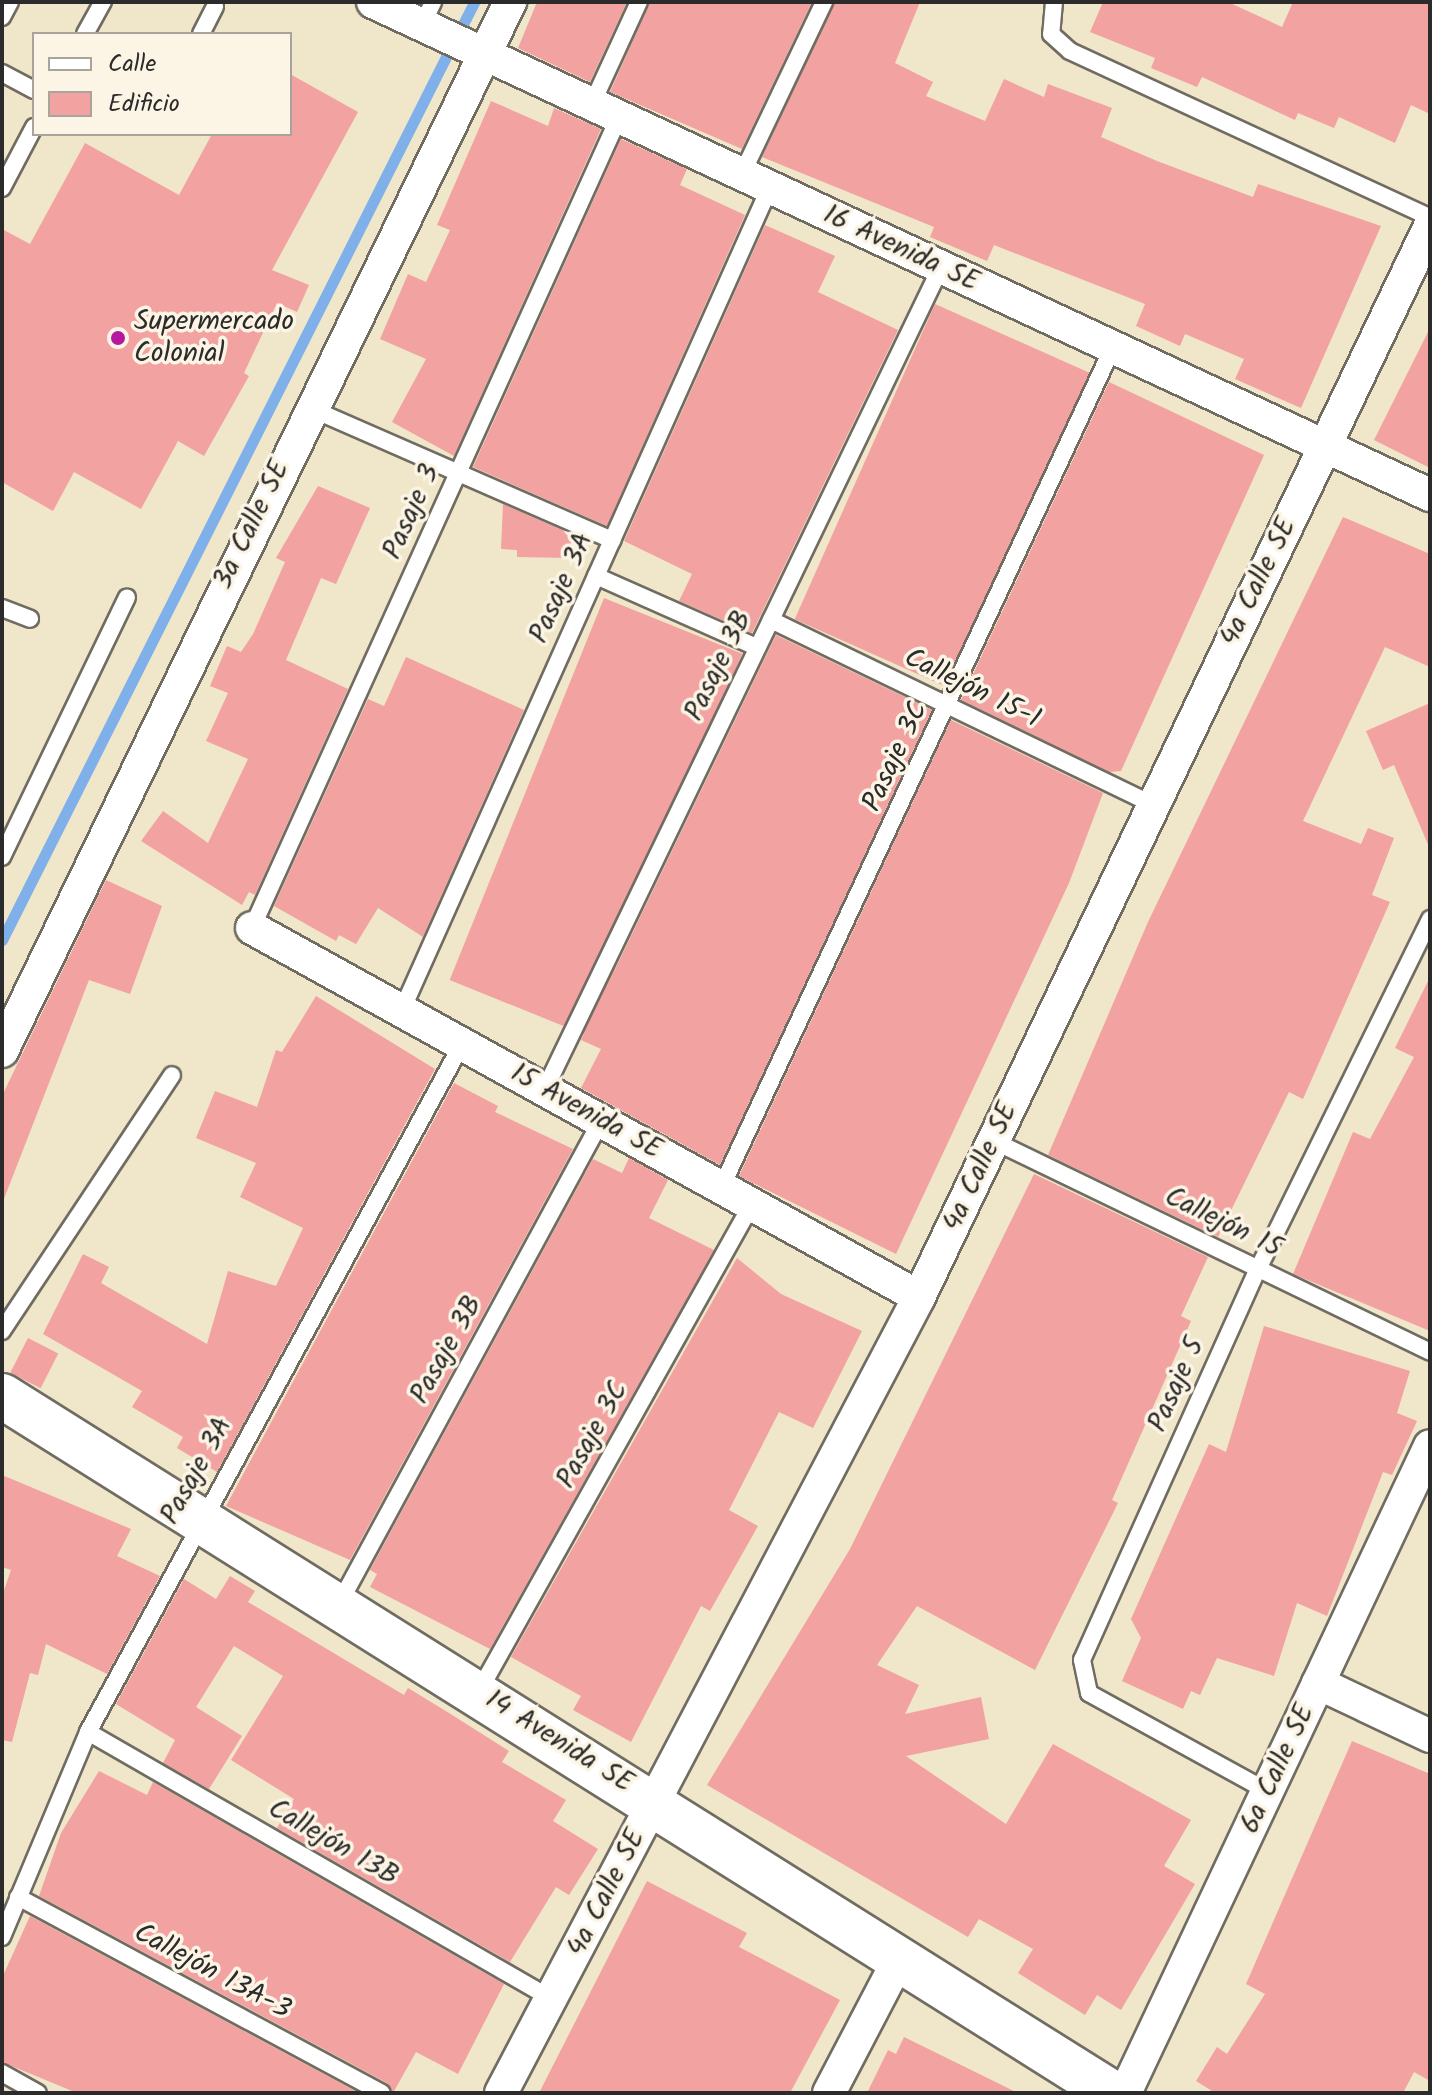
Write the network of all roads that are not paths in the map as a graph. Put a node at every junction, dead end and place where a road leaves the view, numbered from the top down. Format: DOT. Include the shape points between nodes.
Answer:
graph roads {
  1 [pos="10,2"];
  2 [pos="103,2"];
  3 [pos="373,2"];
  4 [pos="510,2"];
  5 [pos="639,2"];
  6 [pos="824,2"];
  7 [pos="1054,2"];
  8 [pos="215,6"];
  9 [pos="428,14"];
  10 [pos="2,17"];
  11 [pos="86,32"];
  12 [pos="202,32"];
  13 [pos="485,54"];
  14 [pos="2,73"];
  15 [pos="32,89"];
  16 [pos="605,111"];
  17 [pos="32,131"];
  18 [pos="756,181"];
  19 [pos="2,188"];
  20 [pos="1430,217"];
  21 [pos="1430,226"];
  22 [pos="941,267"];
  23 [pos="1113,347"];
  24 [pos="308,407"];
  25 [pos="1325,446"];
  26 [pos="458,472"];
  27 [pos="1430,495"];
  28 [pos="612,540"];
  29 [pos="596,576"];
  30 [pos="127,597"];
  31 [pos="2,608"];
  32 [pos="30,619"];
  33 [pos="771,620"];
  34 [pos="756,647"];
  35 [pos="949,707"];
  36 [pos="1151,804"];
  37 [pos="2,857"];
  38 [pos="1430,919"];
  39 [pos="252,928"];
  40 [pos="402,1010"];
  41 [pos="462,1044"];
  42 [pos="2,1051"];
  43 [pos="172,1075"];
  44 [pos="545,1089"];
  45 [pos="601,1121"];
  46 [pos="994,1141"];
  47 [pos="721,1188"];
  48 [pos="752,1204"];
  49 [pos="1258,1269"];
  50 [pos="919,1297"];
  51 [pos="2,1331"];
  52 [pos="1430,1352"];
  53 [pos="2,1396"];
  54 [pos="1430,1446"];
  55 [pos="200,1519"];
  56 [pos="339,1604"];
  57 [pos="1318,1683"];
  58 [pos="479,1691"];
  59 [pos="88,1732"];
  60 [pos="1430,1736"];
  61 [pos="1267,1791"];
  62 [pos="654,1803"];
  63 [pos="18,1897"];
  64 [pos="2,1937"];
  65 [pos="898,1961"];
  66 [pos="552,1999"];
  67 [pos="2,2073"];
  68 [pos="38,2093"];
  69 [pos="382,2093"];
  70 [pos="501,2093"];
  71 [pos="829,2093"];
  72 [pos="1112,2093"];
  73 [pos="1125,2093"];
  1 -- 10 [label="lane"];
  2 -- 11 [label="lane"];
  3 -- 9 [label="street, 16 Avenida SE"];
  4 -- 13 [label="street, 3a Calle SE"];
  5 -- 16 [label="lane, Pasaje 3"];
  6 -- 18 [label="lane, Pasaje 3A"];
  7 -- 20 [label="lane" via="1051,34 1070,51"];
  8 -- 12 [label="lane"];
  9 -- 13 [label="street, 16 Avenida SE"];
  13 -- 16 [label="street, 16 Avenida SE"];
  13 -- 24 [label="street, 3a Calle SE"];
  14 -- 15 [label="lane"];
  16 -- 18 [label="street, 16 Avenida SE"];
  16 -- 26 [label="lane, Pasaje 3"];
  17 -- 19 [label="lane"];
  18 -- 22 [label="street, 16 Avenida SE"];
  18 -- 28 [label="lane, Pasaje 3A"];
  21 -- 25 [label="street, 4a Calle SE"];
  22 -- 23 [label="street, 16 Avenida SE"];
  22 -- 33 [label="lane, Pasaje 3B"];
  23 -- 25 [label="street, 16 Avenida SE"];
  23 -- 35 [label="lane, Pasaje 3C"];
  24 -- 26 [label="lane"];
  24 -- 42 [label="street, 3a Calle SE"];
  25 -- 27 [label="street, 16 Avenida SE"];
  25 -- 36 [label="street, 4a Calle SE"];
  26 -- 28 [label="lane"];
  26 -- 39 [label="lane, Pasaje 3"];
  28 -- 29 [label="lane, Pasaje 3A"];
  29 -- 34 [label="lane"];
  29 -- 40 [label="lane, Pasaje 3A"];
  30 -- 37 [label="lane"];
  31 -- 32 [label="lane"];
  33 -- 34 [label="lane, Pasaje 3B"];
  33 -- 35 [label="lane, Callejón 15-1"];
  34 -- 44 [label="lane, Pasaje 3B"];
  35 -- 36 [label="lane, Callejón 15-1"];
  35 -- 47 [label="lane, Pasaje 3C"];
  36 -- 46 [label="street, 4a Calle SE"];
  38 -- 49 [label="lane, Pasaje 5"];
  39 -- 40 [label="street, 15 Avenida SE"];
  40 -- 41 [label="street, 15 Avenida SE"];
  41 -- 44 [label="street, 15 Avenida SE"];
  41 -- 55 [label="lane, Pasaje 3A"];
  43 -- 51 [label="lane"];
  44 -- 45 [label="street, 15 Avenida SE"];
  45 -- 47 [label="street, 15 Avenida SE"];
  45 -- 56 [label="lane, Pasaje 3B"];
  46 -- 49 [label="lane, Callejón 15"];
  46 -- 50 [label="street, 4a Calle SE"];
  47 -- 48 [label="street, 15 Avenida SE"];
  48 -- 50 [label="street, 15 Avenida SE"];
  48 -- 58 [label="lane, Pasaje 3C"];
  49 -- 52 [label="lane, Callejón 15"];
  49 -- 61 [label="lane, Pasaje 5" via="1082,1660 1081,1680 1089,1693"];
  50 -- 62 [label="street, 4a Calle SE"];
  53 -- 55 [label="street, 14 Avenida SE"];
  54 -- 57 [label="street, 6a Calle SE"];
  55 -- 56 [label="street, 14 Avenida SE"];
  55 -- 59 [label="lane, Pasaje 3A"];
  56 -- 58 [label="street, 14 Avenida SE"];
  57 -- 60 [label="street"];
  57 -- 61 [label="street, 6a Calle SE"];
  58 -- 62 [label="street, 14 Avenida SE"];
  59 -- 63 [label="lane, Pasaje 3A"];
  59 -- 66 [label="lane, Callejón 13B"];
  61 -- 73 [label="street, 6a Calle SE"];
  62 -- 65 [label="street, 14 Avenida SE"];
  62 -- 66 [label="street, 4a Calle SE"];
  63 -- 64 [label="lane, Pasaje 3A"];
  63 -- 69 [label="lane, Callejón 13A-3"];
  65 -- 71 [label="street"];
  65 -- 72 [label="street, 14 Avenida SE"];
  66 -- 70 [label="street, 4a Calle SE"];
  67 -- 68 [label="lane"];
}
